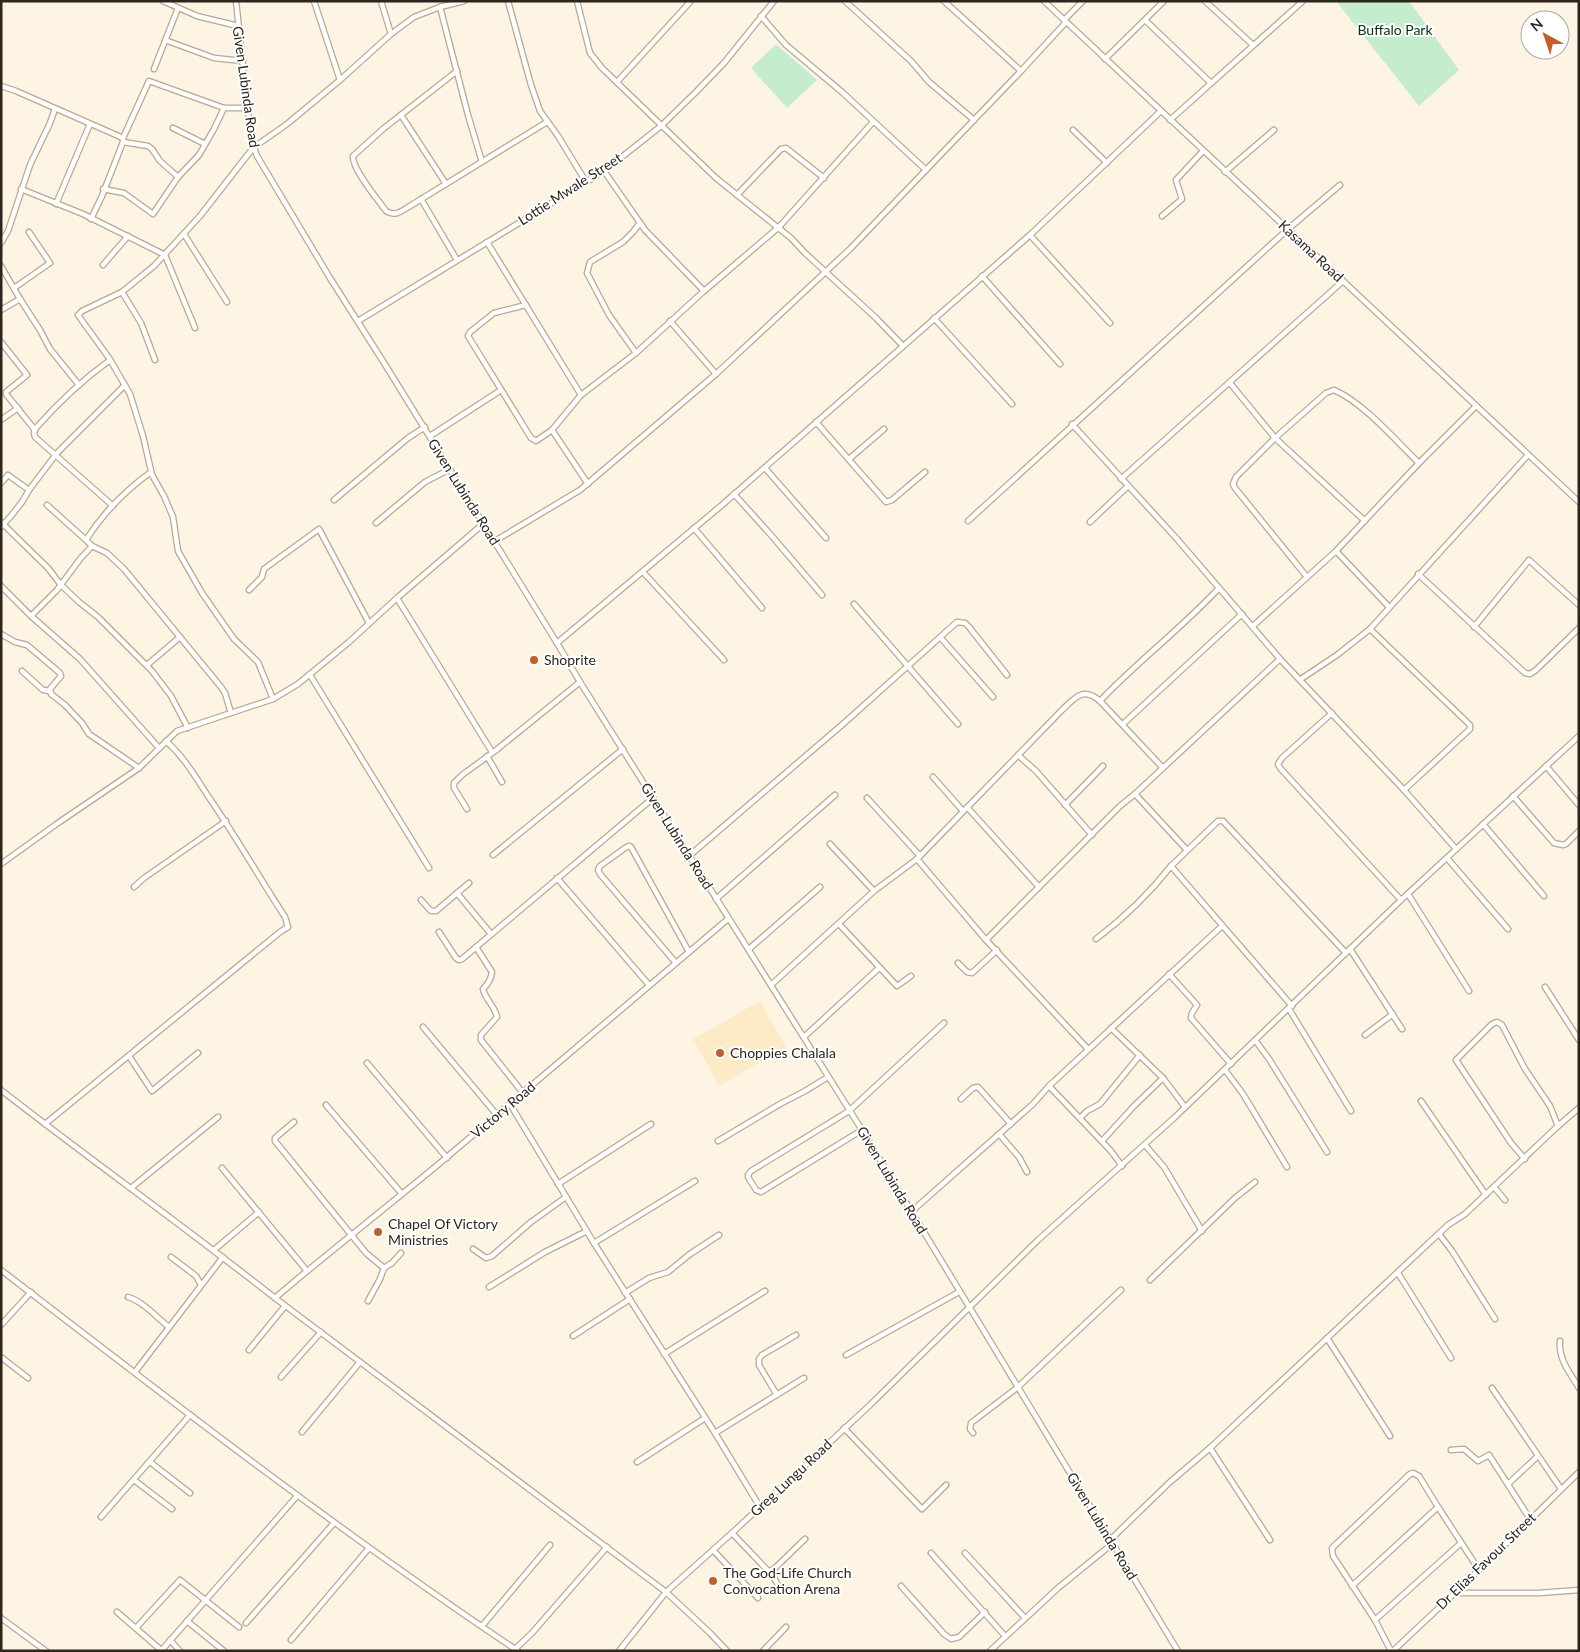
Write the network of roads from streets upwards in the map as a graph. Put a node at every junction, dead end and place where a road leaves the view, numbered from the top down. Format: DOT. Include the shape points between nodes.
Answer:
graph roads {
  1 [pos="162,1"];
  2 [pos="236,1"];
  3 [pos="314,1"];
  4 [pos="380,1"];
  5 [pos="464,1"];
  6 [pos="508,1"];
  7 [pos="577,1"];
  8 [pos="692,1"];
  9 [pos="774,1"];
  10 [pos="845,1"];
  11 [pos="944,1"];
  12 [pos="1044,1"];
  13 [pos="1083,1"];
  14 [pos="1164,1"];
  15 [pos="1205,1"];
  16 [pos="1303,1"];
  17 [pos="1296,3"];
  18 [pos="440,7"];
  19 [pos="178,8"];
  20 [pos="761,16"];
  21 [pos="1145,20"];
  22 [pos="1065,21"];
  23 [pos="238,26"];
  24 [pos="391,34"];
  25 [pos="165,40"];
  26 [pos="1253,46"];
  27 [pos="1105,59"];
  28 [pos="243,61"];
  29 [pos="154,69"];
  30 [pos="457,71"];
  31 [pos="1021,71"];
  32 [pos="340,80"];
  33 [pos="617,82"];
  34 [pos="1211,83"];
  35 [pos="1,86"];
  36 [pos="224,108"];
  37 [pos="247,108"];
  38 [pos="55,109"];
  39 [pos="1161,111"];
  40 [pos="401,115"];
  41 [pos="974,120"];
  42 [pos="1170,120"];
  43 [pos="547,122"];
  44 [pos="873,122"];
  45 [pos="90,124"];
  46 [pos="661,126"];
  47 [pos="173,128"];
  48 [pos="1073,130"];
  49 [pos="1274,130"];
  50 [pos="123,140"];
  51 [pos="205,144"];
  52 [pos="253,148"];
  53 [pos="1203,151"];
  54 [pos="482,162"];
  55 [pos="1107,163"];
  56 [pos="926,170"];
  57 [pos="604,171"];
  58 [pos="1225,172"];
  59 [pos="178,177"];
  60 [pos="824,178"];
  61 [pos="586,182"];
  62 [pos="446,184"];
  63 [pos="1340,185"];
  64 [pos="21,188"];
  65 [pos="103,189"];
  66 [pos="737,195"];
  67 [pos="421,199"];
  68 [pos="56,204"];
  69 [pos="1162,216"];
  70 [pos="91,219"];
  71 [pos="640,224"];
  72 [pos="779,227"];
  73 [pos="1288,228"];
  74 [pos="29,232"];
  75 [pos="184,234"];
  76 [pos="1030,235"];
  77 [pos="128,236"];
  78 [pos="487,242"];
  79 [pos="1,243"];
  80 [pos="165,255"];
  81 [pos="457,260"];
  82 [pos="103,265"];
  83 [pos="1,266"];
  84 [pos="826,272"];
  85 [pos="982,276"];
  86 [pos="1343,281"];
  87 [pos="14,288"];
  88 [pos="704,291"];
  89 [pos="122,292"];
  90 [pos="20,299"];
  91 [pos="227,302"];
  92 [pos="526,305"];
  93 [pos="1,310"];
  94 [pos="934,318"];
  95 [pos="358,321"];
  96 [pos="670,321"];
  97 [pos="1110,323"];
  98 [pos="195,328"];
  99 [pos="1,342"];
  100 [pos="903,346"];
  101 [pos="636,353"];
  102 [pos="110,360"];
  103 [pos="156,360"];
  104 [pos="1060,364"];
  105 [pos="716,374"];
  106 [pos="1230,383"];
  107 [pos="79,385"];
  108 [pos="124,386"];
  109 [pos="501,390"];
  110 [pos="581,395"];
  111 [pos="1012,404"];
  112 [pos="1476,406"];
  113 [pos="18,408"];
  114 [pos="1,420"];
  115 [pos="816,422"];
  116 [pos="1072,424"];
  117 [pos="424,427"];
  118 [pos="884,428"];
  119 [pos="35,430"];
  120 [pos="552,430"];
  121 [pos="430,436"];
  122 [pos="1276,438"];
  123 [pos="1528,455"];
  124 [pos="55,456"];
  125 [pos="848,459"];
  126 [pos="1419,463"];
  127 [pos="765,468"];
  128 [pos="450,469"];
  129 [pos="151,472"];
  130 [pos="925,472"];
  131 [pos="1122,479"];
  132 [pos="1,483"];
  133 [pos="588,484"];
  134 [pos="1128,486"];
  135 [pos="28,490"];
  136 [pos="734,494"];
  137 [pos="334,500"];
  138 [pos="1579,502"];
  139 [pos="47,505"];
  140 [pos="113,506"];
  141 [pos="968,521"];
  142 [pos="1364,521"];
  143 [pos="1090,522"];
  144 [pos="376,523"];
  145 [pos="2,524"];
  146 [pos="483,524"];
  147 [pos="694,528"];
  148 [pos="826,538"];
  149 [pos="86,540"];
  150 [pos="494,541"];
  151 [pos="92,546"];
  152 [pos="1336,550"];
  153 [pos="643,572"];
  154 [pos="1418,574"];
  155 [pos="1307,577"];
  156 [pos="61,585"];
  157 [pos="1,586"];
  158 [pos="1218,588"];
  159 [pos="249,590"];
  160 [pos="822,595"];
  161 [pos="397,598"];
  162 [pos="854,604"];
  163 [pos="1579,605"];
  164 [pos="1389,607"];
  165 [pos="762,608"];
  166 [pos="1242,614"];
  167 [pos="31,616"];
  168 [pos="369,623"];
  169 [pos="1252,626"];
  170 [pos="1474,627"];
  171 [pos="1579,628"];
  172 [pos="1370,629"];
  173 [pos="1,634"];
  174 [pos="180,637"];
  175 [pos="940,637"];
  176 [pos="557,643"];
  177 [pos="1280,659"];
  178 [pos="724,660"];
  179 [pos="908,665"];
  180 [pos="146,666"];
  181 [pos="22,671"];
  182 [pos="310,675"];
  183 [pos="1007,675"];
  184 [pos="1301,679"];
  185 [pos="580,682"];
  186 [pos="50,691"];
  187 [pos="993,697"];
  188 [pos="272,699"];
  189 [pos="1100,700"];
  190 [pos="231,713"];
  191 [pos="1332,713"];
  192 [pos="958,724"];
  193 [pos="1123,724"];
  194 [pos="188,728"];
  195 [pos="1579,736"];
  196 [pos="166,741"];
  197 [pos="159,748"];
  198 [pos="622,749"];
  199 [pos="492,752"];
  200 [pos="1018,755"];
  201 [pos="487,756"];
  202 [pos="1103,766"];
  203 [pos="1546,766"];
  204 [pos="139,768"];
  205 [pos="1164,768"];
  206 [pos="933,777"];
  207 [pos="502,782"];
  208 [pos="1404,790"];
  209 [pos="835,794"];
  210 [pos="1135,794"];
  211 [pos="1514,796"];
  212 [pos="653,798"];
  213 [pos="867,798"];
  214 [pos="1065,805"];
  215 [pos="1579,805"];
  216 [pos="467,809"];
  217 [pos="965,809"];
  218 [pos="226,821"];
  219 [pos="1483,824"];
  220 [pos="1579,831"];
  221 [pos="1092,835"];
  222 [pos="830,844"];
  223 [pos="1456,849"];
  224 [pos="1187,850"];
  225 [pos="493,855"];
  226 [pos="689,856"];
  227 [pos="918,858"];
  228 [pos="1447,858"];
  229 [pos="1,864"];
  230 [pos="1171,866"];
  231 [pos="429,868"];
  232 [pos="557,878"];
  233 [pos="469,883"];
  234 [pos="134,887"];
  235 [pos="820,887"];
  236 [pos="1039,887"];
  237 [pos="874,891"];
  238 [pos="457,893"];
  239 [pos="1408,894"];
  240 [pos="1544,896"];
  241 [pos="716,899"];
  242 [pos="421,900"];
  243 [pos="1401,900"];
  244 [pos="728,919"];
  245 [pos="839,924"];
  246 [pos="1222,926"];
  247 [pos="1508,929"];
  248 [pos="439,932"];
  249 [pos="491,934"];
  250 [pos="1096,939"];
  251 [pos="986,940"];
  252 [pos="476,947"];
  253 [pos="749,949"];
  254 [pos="1350,949"];
  255 [pos="997,950"];
  256 [pos="689,952"];
  257 [pos="1346,953"];
  258 [pos="676,963"];
  259 [pos="958,963"];
  260 [pos="880,968"];
  261 [pos="1169,974"];
  262 [pos="911,976"];
  263 [pos="649,985"];
  264 [pos="771,985"];
  265 [pos="1545,988"];
  266 [pos="1469,991"];
  267 [pos="1290,1008"];
  268 [pos="1393,1014"];
  269 [pos="944,1023"];
  270 [pos="423,1027"];
  271 [pos="1111,1028"];
  272 [pos="1402,1029"];
  273 [pos="1366,1035"];
  274 [pos="804,1037"];
  275 [pos="1256,1040"];
  276 [pos="1579,1040"];
  277 [pos="1088,1049"];
  278 [pos="198,1053"];
  279 [pos="1140,1055"];
  280 [pos="128,1056"];
  281 [pos="367,1063"];
  282 [pos="1231,1064"];
  283 [pos="1225,1070"];
  284 [pos="828,1077"];
  285 [pos="1163,1078"];
  286 [pos="1049,1086"];
  287 [pos="1,1090"];
  288 [pos="523,1093"];
  289 [pos="961,1100"];
  290 [pos="1421,1100"];
  291 [pos="510,1104"];
  292 [pos="326,1105"];
  293 [pos="1185,1107"];
  294 [pos="1579,1108"];
  295 [pos="849,1111"];
  296 [pos="1351,1111"];
  297 [pos="497,1115"];
  298 [pos="218,1117"];
  299 [pos="1080,1118"];
  300 [pos="294,1122"];
  301 [pos="45,1124"];
  302 [pos="651,1124"];
  303 [pos="1011,1124"];
  304 [pos="1558,1126"];
  305 [pos="862,1130"];
  306 [pos="999,1134"];
  307 [pos="718,1141"];
  308 [pos="1102,1142"];
  309 [pos="1145,1145"];
  310 [pos="1327,1152"];
  311 [pos="447,1158"];
  312 [pos="1525,1159"];
  313 [pos="1122,1166"];
  314 [pos="1288,1167"];
  315 [pos="222,1168"];
  316 [pos="1027,1172"];
  317 [pos="695,1181"];
  318 [pos="1255,1182"];
  319 [pos="558,1184"];
  320 [pos="1494,1187"];
  321 [pos="131,1188"];
  322 [pos="402,1194"];
  323 [pos="1486,1194"];
  324 [pos="566,1197"];
  325 [pos="1505,1200"];
  326 [pos="259,1212"];
  327 [pos="912,1212"];
  328 [pos="587,1231"];
  329 [pos="1202,1231"];
  330 [pos="352,1234"];
  331 [pos="1439,1234"];
  332 [pos="719,1235"];
  333 [pos="594,1243"];
  334 [pos="473,1249"];
  335 [pos="214,1250"];
  336 [pos="401,1253"];
  337 [pos="170,1257"];
  338 [pos="223,1257"];
  339 [pos="384,1268"];
  340 [pos="1,1270"];
  341 [pos="307,1270"];
  342 [pos="1398,1273"];
  343 [pos="1150,1280"];
  344 [pos="202,1285"];
  345 [pos="490,1287"];
  346 [pos="1121,1290"];
  347 [pos="765,1291"];
  348 [pos="31,1292"];
  349 [pos="959,1292"];
  350 [pos="626,1293"];
  351 [pos="128,1297"];
  352 [pos="276,1298"];
  353 [pos="630,1299"];
  354 [pos="368,1301"];
  355 [pos="285,1306"];
  356 [pos="969,1309"];
  357 [pos="1495,1319"];
  358 [pos="1,1326"];
  359 [pos="169,1326"];
  360 [pos="321,1332"];
  361 [pos="796,1335"];
  362 [pos="573,1336"];
  363 [pos="1327,1338"];
  364 [pos="1560,1341"];
  365 [pos="249,1350"];
  366 [pos="664,1354"];
  367 [pos="846,1355"];
  368 [pos="1,1358"];
  369 [pos="1451,1358"];
  370 [pos="360,1362"];
  371 [pos="135,1372"];
  372 [pos="281,1377"];
  373 [pos="28,1378"];
  374 [pos="804,1378"];
  375 [pos="1018,1387"];
  376 [pos="1492,1388"];
  377 [pos="1579,1388"];
  378 [pos="778,1395"];
  379 [pos="190,1415"];
  380 [pos="705,1418"];
  381 [pos="844,1428"];
  382 [pos="302,1432"];
  383 [pos="715,1433"];
  384 [pos="973,1433"];
  385 [pos="1390,1436"];
  386 [pos="1210,1448"];
  387 [pos="1451,1450"];
  388 [pos="1538,1456"];
  389 [pos="150,1462"];
  390 [pos="637,1462"];
  391 [pos="1579,1472"];
  392 [pos="134,1480"];
  393 [pos="1508,1484"];
  394 [pos="946,1485"];
  395 [pos="1561,1489"];
  396 [pos="190,1493"];
  397 [pos="298,1496"];
  398 [pos="760,1507"];
  399 [pos="1438,1507"];
  400 [pos="172,1509"];
  401 [pos="101,1517"];
  402 [pos="1530,1519"];
  403 [pos="334,1523"];
  404 [pos="732,1533"];
  405 [pos="805,1539"];
  406 [pos="1270,1540"];
  407 [pos="1111,1542"];
  408 [pos="1461,1543"];
  409 [pos="550,1545"];
  410 [pos="608,1547"];
  411 [pos="369,1548"];
  412 [pos="713,1550"];
  413 [pos="931,1553"];
  414 [pos="965,1553"];
  415 [pos="1479,1570"];
  416 [pos="768,1572"];
  417 [pos="778,1585"];
  418 [pos="901,1586"];
  419 [pos="1352,1586"];
  420 [pos="1579,1590"];
  421 [pos="666,1592"];
  422 [pos="1454,1593"];
  423 [pos="758,1598"];
  424 [pos="206,1601"];
  425 [pos="117,1612"];
  426 [pos="985,1612"];
  427 [pos="1,1618"];
  428 [pos="1025,1618"];
  429 [pos="1376,1620"];
  430 [pos="187,1621"];
  431 [pos="246,1623"];
  432 [pos="482,1626"];
  433 [pos="239,1627"];
  434 [pos="786,1627"];
  435 [pos="136,1628"];
  436 [pos="1005,1636"];
  437 [pos="170,1640"];
  438 [pos="291,1640"];
  439 [pos="1399,1645"];
  440 [pos="161,1650"];
  441 [pos="516,1650"];
  442 [pos="46,1651"];
  443 [pos="180,1651"];
  444 [pos="224,1651"];
  445 [pos="619,1651"];
  446 [pos="727,1651"];
  447 [pos="763,1651"];
  448 [pos="990,1651"];
  449 [pos="1178,1651"];
  450 [pos="1392,1651"];
  451 [pos="1403,1651"];
  1 -- 19 [label="street"];
  2 -- 23 [label="street, Given Lubinda Road"];
  3 -- 32 [label="street"];
  4 -- 24 [label="street"];
  5 -- 18 [label="street"];
  6 -- 43 [label="street" via="531,85"];
  7 -- 33 [label="street" via="590,53"];
  8 -- 33 [label="street"];
  9 -- 20 [label="street, Lottie Mwale Street"];
  10 -- 41 [label="street" via="911,61 929,82"];
  11 -- 31 [label="street"];
  12 -- 22 [label="street, Kasama Road"];
  13 -- 22 [label="street"];
  14 -- 21 [label="street"];
  15 -- 26 [label="street"];
  16 -- 17 [label="street"];
  17 -- 26 [label="street"];
  18 -- 24 [label="street" via="414,17"];
  18 -- 30 [label="street"];
  19 -- 23 [label="street"];
  19 -- 25 [label="street"];
  20 -- 44 [label="street" via="786,45"];
  20 -- 46 [label="street, Lottie Mwale Street" via="724,63"];
  21 -- 27 [label="street"];
  21 -- 34 [label="street"];
  22 -- 27 [label="street, Kasama Road"];
  22 -- 31 [label="street"];
  23 -- 28 [label="street, Given Lubinda Road"];
  24 -- 32 [label="street"];
  25 -- 28 [label="street" via="214,58"];
  25 -- 29 [label="street"];
  26 -- 34 [label="street"];
  27 -- 39 [label="street, Kasama Road"];
  28 -- 37 [label="street, Given Lubinda Road"];
  30 -- 40 [label="street"];
  30 -- 54 [label="street"];
  31 -- 41 [label="street"];
  32 -- 52 [label="street"];
  33 -- 46 [label="street"];
  34 -- 42 [label="street"];
  35 -- 38 [label="street"];
  36 -- 37 [label="street"];
  36 -- 50 [label="street" via="149,81"];
  36 -- 51 [label="street"];
  37 -- 52 [label="street, Given Lubinda Road"];
  38 -- 45 [label="street"];
  38 -- 64 [label="street"];
  39 -- 42 [label="street, Kasama Road"];
  39 -- 55 [label="street"];
  40 -- 62 [label="street"];
  40 -- 67 [label="street" via="357,150 352,162 391,214"];
  41 -- 56 [label="street"];
  42 -- 53 [label="street, Kasama Road"];
  43 -- 54 [label="street"];
  43 -- 61 [label="street"];
  44 -- 56 [label="street"];
  44 -- 60 [label="street"];
  45 -- 50 [label="street"];
  45 -- 68 [label="street"];
  46 -- 57 [label="street, Lottie Mwale Street"];
  46 -- 66 [label="street"];
  47 -- 51 [label="street"];
  48 -- 55 [label="street"];
  49 -- 58 [label="street"];
  50 -- 59 [label="street" via="148,146"];
  50 -- 65 [label="street"];
  51 -- 59 [label="street"];
  52 -- 75 [label="street"];
  52 -- 95 [label="street, Given Lubinda Road"];
  53 -- 58 [label="street, Kasama Road"];
  53 -- 69 [label="street" via="1176,180 1182,198"];
  54 -- 62 [label="street"];
  55 -- 76 [label="street"];
  56 -- 84 [label="street"];
  57 -- 61 [label="street, Lottie Mwale Street"];
  57 -- 71 [label="street"];
  58 -- 73 [label="street, Kasama Road"];
  59 -- 65 [label="street" via="153,214 124,193"];
  60 -- 66 [label="street" via="786,148 781,149"];
  60 -- 72 [label="street"];
  61 -- 78 [label="street, Lottie Mwale Street"];
  62 -- 67 [label="street"];
  63 -- 73 [label="street"];
  64 -- 68 [label="street"];
  64 -- 79 [label="street"];
  65 -- 70 [label="street"];
  66 -- 72 [label="street"];
  67 -- 81 [label="street"];
  68 -- 70 [label="street"];
  70 -- 77 [label="street"];
  71 -- 88 [label="street"];
  71 -- 101 [label="street" via="623,242 590,262 587,273 609,315"];
  72 -- 84 [label="street"];
  72 -- 88 [label="street"];
  73 -- 86 [label="street, Kasama Road"];
  73 -- 116 [label="street"];
  74 -- 87 [label="street" via="50,263"];
  75 -- 80 [label="street"];
  75 -- 91 [label="street"];
  76 -- 85 [label="street"];
  76 -- 97 [label="street"];
  77 -- 80 [label="street"];
  77 -- 82 [label="street"];
  78 -- 81 [label="street, Lottie Mwale Street"];
  78 -- 92 [label="street"];
  80 -- 89 [label="street"];
  80 -- 98 [label="street"];
  81 -- 95 [label="street, Lottie Mwale Street"];
  83 -- 87 [label="street"];
  84 -- 100 [label="street"];
  84 -- 105 [label="street"];
  85 -- 94 [label="street"];
  85 -- 104 [label="street"];
  86 -- 106 [label="street"];
  86 -- 112 [label="street, Kasama Road"];
  87 -- 90 [label="street"];
  88 -- 96 [label="street"];
  89 -- 102 [label="street" via="78,315"];
  89 -- 103 [label="street" via="141,323"];
  90 -- 93 [label="street"];
  90 -- 107 [label="street" via="50,349"];
  92 -- 109 [label="street" via="494,313 469,334"];
  92 -- 110 [label="street"];
  94 -- 100 [label="street"];
  94 -- 111 [label="street"];
  95 -- 117 [label="street, Given Lubinda Road"];
  96 -- 101 [label="street"];
  96 -- 105 [label="street"];
  99 -- 113 [label="street" via="27,375 6,393"];
  100 -- 115 [label="street"];
  101 -- 110 [label="street"];
  102 -- 107 [label="street"];
  102 -- 108 [label="street"];
  105 -- 133 [label="street"];
  106 -- 122 [label="street"];
  106 -- 131 [label="street"];
  107 -- 119 [label="street"];
  108 -- 124 [label="street"];
  108 -- 129 [label="street" via="130,394"];
  109 -- 120 [label="street" via="532,440 538,440"];
  109 -- 121 [label="street"];
  110 -- 120 [label="street"];
  112 -- 123 [label="street, Kasama Road"];
  112 -- 126 [label="street"];
  113 -- 114 [label="street"];
  113 -- 119 [label="street"];
  115 -- 125 [label="street"];
  115 -- 127 [label="street"];
  116 -- 131 [label="street"];
  116 -- 141 [label="street"];
  117 -- 121 [label="street, Given Lubinda Road"];
  117 -- 137 [label="street"];
  118 -- 125 [label="street"];
  119 -- 124 [label="street" via="35,436"];
  120 -- 133 [label="street"];
  121 -- 128 [label="street, Given Lubinda Road"];
  122 -- 126 [label="street" via="1326,393 1334,390 1369,414"];
  122 -- 142 [label="street"];
  122 -- 155 [label="street" via="1236,477 1233,484"];
  123 -- 138 [label="street, Kasama Road"];
  123 -- 154 [label="street"];
  124 -- 135 [label="street"];
  124 -- 140 [label="street"];
  125 -- 130 [label="street" via="886,502"];
  126 -- 142 [label="street"];
  127 -- 136 [label="street"];
  127 -- 148 [label="street"];
  128 -- 144 [label="street" via="425,482"];
  128 -- 146 [label="street, Given Lubinda Road"];
  129 -- 140 [label="street"];
  129 -- 188 [label="street" via="173,517 179,554 234,639 256,659"];
  131 -- 134 [label="street"];
  132 -- 135 [label="street" via="8,475"];
  133 -- 150 [label="street"];
  134 -- 143 [label="street"];
  134 -- 158 [label="street"];
  135 -- 145 [label="street" via="22,502"];
  136 -- 147 [label="street"];
  136 -- 160 [label="street"];
  139 -- 149 [label="street"];
  140 -- 149 [label="street"];
  142 -- 152 [label="street"];
  145 -- 156 [label="street"];
  146 -- 150 [label="street, Given Lubinda Road"];
  146 -- 161 [label="street"];
  147 -- 153 [label="street"];
  147 -- 165 [label="street"];
  149 -- 151 [label="street"];
  150 -- 176 [label="street, Given Lubinda Road"];
  151 -- 156 [label="street"];
  151 -- 174 [label="street" via="108,553 124,569"];
  152 -- 155 [label="street"];
  152 -- 164 [label="street"];
  153 -- 176 [label="street"];
  153 -- 178 [label="street"];
  154 -- 164 [label="street"];
  154 -- 170 [label="street"];
  155 -- 169 [label="street"];
  156 -- 167 [label="street"];
  156 -- 180 [label="street"];
  157 -- 167 [label="street"];
  158 -- 166 [label="street"];
  158 -- 189 [label="street"];
  159 -- 168 [label="street" via="262,577 264,570 319,529"];
  161 -- 168 [label="street"];
  161 -- 199 [label="street"];
  162 -- 179 [label="street"];
  163 -- 170 [label="street" via="1529,560"];
  164 -- 172 [label="street"];
  166 -- 169 [label="street"];
  166 -- 193 [label="street"];
  167 -- 197 [label="street" via="80,659"];
  168 -- 182 [label="street"];
  169 -- 177 [label="street"];
  170 -- 171 [label="street" via="1530,674"];
  172 -- 184 [label="street"];
  172 -- 208 [label="street" via="1470,725"];
  173 -- 186 [label="street" via="27,645 62,675"];
  174 -- 180 [label="street"];
  174 -- 190 [label="street" via="221,687"];
  175 -- 179 [label="street"];
  175 -- 183 [label="street" via="957,622 965,623"];
  175 -- 187 [label="street"];
  176 -- 185 [label="street, Given Lubinda Road"];
  177 -- 184 [label="street"];
  177 -- 205 [label="street"];
  179 -- 192 [label="street"];
  179 -- 226 [label="street"];
  180 -- 194 [label="street" via="171,696"];
  181 -- 186 [label="street" via="42,690"];
  182 -- 188 [label="street"];
  182 -- 231 [label="street"];
  184 -- 191 [label="street"];
  185 -- 198 [label="street, Given Lubinda Road"];
  185 -- 199 [label="street"];
  186 -- 204 [label="street" via="89,734"];
  188 -- 190 [label="street"];
  189 -- 193 [label="street"];
  189 -- 200 [label="street" via="1084,693 1075,698"];
  190 -- 194 [label="street"];
  191 -- 208 [label="street"];
  191 -- 243 [label="street" via="1278,764"];
  193 -- 205 [label="street"];
  194 -- 196 [label="street" via="177,731"];
  195 -- 203 [label="street, Greg Lungu Road"];
  196 -- 197 [label="street"];
  196 -- 218 [label="street" via="188,764"];
  197 -- 204 [label="street"];
  198 -- 212 [label="street, Given Lubinda Road"];
  198 -- 225 [label="street"];
  199 -- 201 [label="street"];
  200 -- 214 [label="street"];
  200 -- 217 [label="street"];
  201 -- 207 [label="street"];
  201 -- 216 [label="street" via="454,783"];
  202 -- 214 [label="street"];
  203 -- 211 [label="street, Greg Lungu Road"];
  203 -- 215 [label="street"];
  204 -- 229 [label="street"];
  205 -- 210 [label="street"];
  206 -- 217 [label="street"];
  208 -- 223 [label="street"];
  209 -- 241 [label="street"];
  210 -- 221 [label="street"];
  210 -- 224 [label="street"];
  211 -- 219 [label="street, Greg Lungu Road"];
  211 -- 220 [label="street" via="1554,843 1566,844"];
  212 -- 226 [label="street, Given Lubinda Road"];
  212 -- 232 [label="street"];
  213 -- 227 [label="street"];
  214 -- 221 [label="street"];
  217 -- 227 [label="street"];
  217 -- 236 [label="street"];
  218 -- 234 [label="street"];
  218 -- 280 [label="street" via="286,916 288,927"];
  219 -- 223 [label="street, Greg Lungu Road"];
  219 -- 240 [label="street"];
  221 -- 236 [label="street"];
  222 -- 237 [label="street"];
  223 -- 228 [label="street, Greg Lungu Road"];
  224 -- 230 [label="street"];
  224 -- 257 [label="street" via="1218,821 1223,821"];
  226 -- 241 [label="street, Given Lubinda Road"];
  227 -- 237 [label="street"];
  227 -- 251 [label="street"];
  228 -- 239 [label="street, Greg Lungu Road"];
  228 -- 247 [label="street"];
  230 -- 246 [label="street"];
  230 -- 250 [label="street" via="1133,907"];
  232 -- 249 [label="street"];
  232 -- 263 [label="street"];
  233 -- 238 [label="street"];
  235 -- 253 [label="street"];
  236 -- 251 [label="street"];
  237 -- 245 [label="street"];
  238 -- 242 [label="street" via="434,911"];
  238 -- 249 [label="street"];
  239 -- 243 [label="street, Greg Lungu Road"];
  239 -- 266 [label="street"];
  241 -- 244 [label="street, Given Lubinda Road"];
  243 -- 254 [label="street, Greg Lungu Road"];
  244 -- 253 [label="street, Given Lubinda Road"];
  244 -- 256 [label="street, Victory Road"];
  245 -- 260 [label="street"];
  245 -- 264 [label="street"];
  246 -- 261 [label="street"];
  246 -- 267 [label="street"];
  248 -- 252 [label="street" via="459,960"];
  249 -- 252 [label="street"];
  251 -- 255 [label="street"];
  252 -- 288 [label="street" via="492,972 483,992 497,1017 481,1040"];
  253 -- 264 [label="street, Given Lubinda Road"];
  254 -- 257 [label="street, Greg Lungu Road"];
  254 -- 268 [label="street"];
  255 -- 259 [label="street" via="972,973"];
  255 -- 277 [label="street"];
  256 -- 258 [label="street, Victory Road"];
  256 -- 258 [label="street" via="631,847 600,866 600,874"];
  257 -- 267 [label="street, Greg Lungu Road"];
  258 -- 263 [label="street, Victory Road"];
  260 -- 262 [label="street" via="897,986"];
  260 -- 274 [label="street"];
  261 -- 271 [label="street"];
  261 -- 282 [label="street" via="1197,1005 1191,1018"];
  263 -- 288 [label="street, Victory Road"];
  264 -- 274 [label="street, Given Lubinda Road"];
  265 -- 276 [label="street"];
  267 -- 275 [label="street, Greg Lungu Road"];
  267 -- 296 [label="street"];
  268 -- 272 [label="street"];
  268 -- 273 [label="street"];
  269 -- 295 [label="street"];
  270 -- 297 [label="street"];
  271 -- 277 [label="street"];
  271 -- 279 [label="street"];
  274 -- 284 [label="street, Given Lubinda Road"];
  275 -- 282 [label="street, Greg Lungu Road"];
  275 -- 310 [label="street"];
  277 -- 286 [label="street"];
  278 -- 280 [label="street" via="152,1091"];
  279 -- 285 [label="street"];
  279 -- 299 [label="street" via="1100,1104"];
  280 -- 301 [label="street"];
  281 -- 311 [label="street"];
  282 -- 283 [label="street, Greg Lungu Road"];
  283 -- 293 [label="street, Greg Lungu Road"];
  283 -- 314 [label="street"];
  284 -- 295 [label="street, Given Lubinda Road"];
  284 -- 307 [label="street"];
  285 -- 293 [label="street"];
  285 -- 308 [label="street"];
  286 -- 299 [label="street"];
  286 -- 303 [label="street"];
  287 -- 301 [label="street"];
  288 -- 291 [label="street, Victory Road"];
  289 -- 303 [label="street" via="972,1088 978,1087"];
  290 -- 323 [label="street"];
  291 -- 297 [label="street, Victory Road"];
  291 -- 319 [label="street"];
  292 -- 322 [label="street"];
  293 -- 309 [label="street, Greg Lungu Road"];
  294 -- 304 [label="street"];
  295 -- 305 [label="street, Given Lubinda Road"];
  295 -- 305 [label="street" via="751,1171 748,1175 756,1190 763,1190"];
  297 -- 311 [label="street, Victory Road"];
  298 -- 321 [label="street"];
  299 -- 308 [label="street"];
  300 -- 330 [label="street" via="275,1141"];
  301 -- 321 [label="street"];
  302 -- 319 [label="street"];
  303 -- 306 [label="street"];
  304 -- 312 [label="street"];
  304 -- 312 [label="street" via="1550,1106 1525,1069 1502,1025 1492,1024 1456,1060"];
  305 -- 327 [label="street, Given Lubinda Road"];
  306 -- 316 [label="street"];
  306 -- 327 [label="street"];
  308 -- 313 [label="street"];
  309 -- 313 [label="street, Greg Lungu Road"];
  309 -- 329 [label="street" via="1164,1167"];
  311 -- 322 [label="street, Victory Road"];
  312 -- 320 [label="street"];
  313 -- 356 [label="street, Greg Lungu Road" via="1057,1222"];
  315 -- 326 [label="street"];
  317 -- 333 [label="street"];
  318 -- 329 [label="street"];
  319 -- 324 [label="street"];
  320 -- 323 [label="street"];
  320 -- 325 [label="street"];
  321 -- 335 [label="street"];
  322 -- 330 [label="street, Victory Road"];
  323 -- 331 [label="street"];
  324 -- 328 [label="street"];
  324 -- 334 [label="street" via="492,1256 486,1258"];
  326 -- 335 [label="street"];
  326 -- 341 [label="street"];
  327 -- 349 [label="street, Given Lubinda Road"];
  328 -- 333 [label="street"];
  328 -- 345 [label="street" via="544,1252"];
  329 -- 343 [label="street"];
  330 -- 339 [label="street" via="366,1253"];
  330 -- 341 [label="street, Victory Road"];
  331 -- 342 [label="street"];
  331 -- 357 [label="street"];
  332 -- 350 [label="street" via="668,1272 652,1276"];
  333 -- 350 [label="street"];
  335 -- 338 [label="street"];
  336 -- 339 [label="street"];
  337 -- 344 [label="street" via="196,1276"];
  338 -- 344 [label="street"];
  338 -- 352 [label="street"];
  339 -- 354 [label="street"];
  340 -- 348 [label="street"];
  341 -- 352 [label="street, Victory Road"];
  342 -- 363 [label="street"];
  342 -- 369 [label="street"];
  344 -- 359 [label="street"];
  346 -- 375 [label="street"];
  347 -- 366 [label="street"];
  348 -- 358 [label="street"];
  348 -- 371 [label="street"];
  349 -- 356 [label="street, Given Lubinda Road"];
  349 -- 367 [label="street"];
  350 -- 353 [label="street"];
  351 -- 359 [label="street"];
  352 -- 355 [label="street"];
  353 -- 362 [label="street"];
  353 -- 366 [label="street"];
  355 -- 360 [label="street"];
  355 -- 365 [label="street"];
  356 -- 375 [label="street, Given Lubinda Road"];
  356 -- 381 [label="street, Greg Lungu Road"];
  359 -- 371 [label="street"];
  360 -- 370 [label="street"];
  360 -- 372 [label="street"];
  361 -- 378 [label="street" via="759,1359 759,1365"];
  363 -- 385 [label="street"];
  363 -- 386 [label="street"];
  364 -- 377 [label="street" via="1560,1356"];
  366 -- 380 [label="street"];
  368 -- 373 [label="street"];
  370 -- 382 [label="street"];
  370 -- 410 [label="street"];
  371 -- 379 [label="street"];
  374 -- 378 [label="street"];
  375 -- 384 [label="street" via="971,1423"];
  375 -- 407 [label="street, Given Lubinda Road"];
  376 -- 388 [label="street"];
  378 -- 383 [label="street"];
  379 -- 389 [label="street"];
  379 -- 397 [label="street"];
  380 -- 383 [label="street"];
  380 -- 390 [label="street"];
  381 -- 394 [label="street" via="922,1509"];
  381 -- 398 [label="street, Greg Lungu Road"];
  383 -- 398 [label="street"];
  386 -- 406 [label="street"];
  386 -- 407 [label="street" via="1170,1482"];
  387 -- 393 [label="street" via="1464,1449 1478,1461 1489,1455"];
  388 -- 393 [label="street"];
  388 -- 395 [label="street"];
  389 -- 392 [label="street"];
  389 -- 396 [label="street"];
  391 -- 395 [label="street, Dr Elias Favour Street"];
  392 -- 400 [label="street"];
  392 -- 401 [label="street"];
  393 -- 402 [label="street"];
  395 -- 402 [label="street, Dr Elias Favour Street"];
  397 -- 403 [label="street"];
  397 -- 424 [label="street"];
  398 -- 404 [label="street, Greg Lungu Road"];
  399 -- 408 [label="street"];
  399 -- 419 [label="street"];
  399 -- 419 [label="street" via="1419,1476 1410,1474 1332,1548 1333,1556"];
  402 -- 415 [label="street, Dr Elias Favour Street"];
  403 -- 411 [label="street"];
  403 -- 431 [label="street"];
  404 -- 412 [label="street, Greg Lungu Road"];
  404 -- 416 [label="street"];
  405 -- 416 [label="street"];
  407 -- 428 [label="street"];
  407 -- 449 [label="street, Given Lubinda Road"];
  408 -- 415 [label="street"];
  408 -- 429 [label="street"];
  409 -- 432 [label="street"];
  410 -- 421 [label="street"];
  410 -- 441 [label="street"];
  411 -- 432 [label="street"];
  411 -- 438 [label="street"];
  412 -- 421 [label="street, Greg Lungu Road"];
  412 -- 423 [label="street"];
  413 -- 426 [label="street"];
  414 -- 428 [label="street"];
  415 -- 422 [label="street, Dr Elias Favour Street"];
  416 -- 417 [label="street"];
  418 -- 426 [label="street" via="952,1639 960,1636"];
  419 -- 429 [label="street"];
  420 -- 422 [label="street"];
  421 -- 445 [label="street, Greg Lungu Road"];
  421 -- 446 [label="street"];
  422 -- 439 [label="street, Dr Elias Favour Street"];
  424 -- 430 [label="street"];
  424 -- 433 [label="street"];
  424 -- 435 [label="street" via="180,1580"];
  425 -- 435 [label="street"];
  426 -- 436 [label="street"];
  427 -- 442 [label="street"];
  428 -- 436 [label="street"];
  429 -- 450 [label="street"];
  430 -- 437 [label="street"];
  430 -- 444 [label="street"];
  432 -- 441 [label="street"];
  434 -- 447 [label="street"];
  435 -- 440 [label="street"];
  436 -- 448 [label="street"];
  437 -- 440 [label="street"];
  437 -- 443 [label="street"];
  439 -- 450 [label="street, Dr Elias Favour Street"];
  439 -- 451 [label="street"];
}
